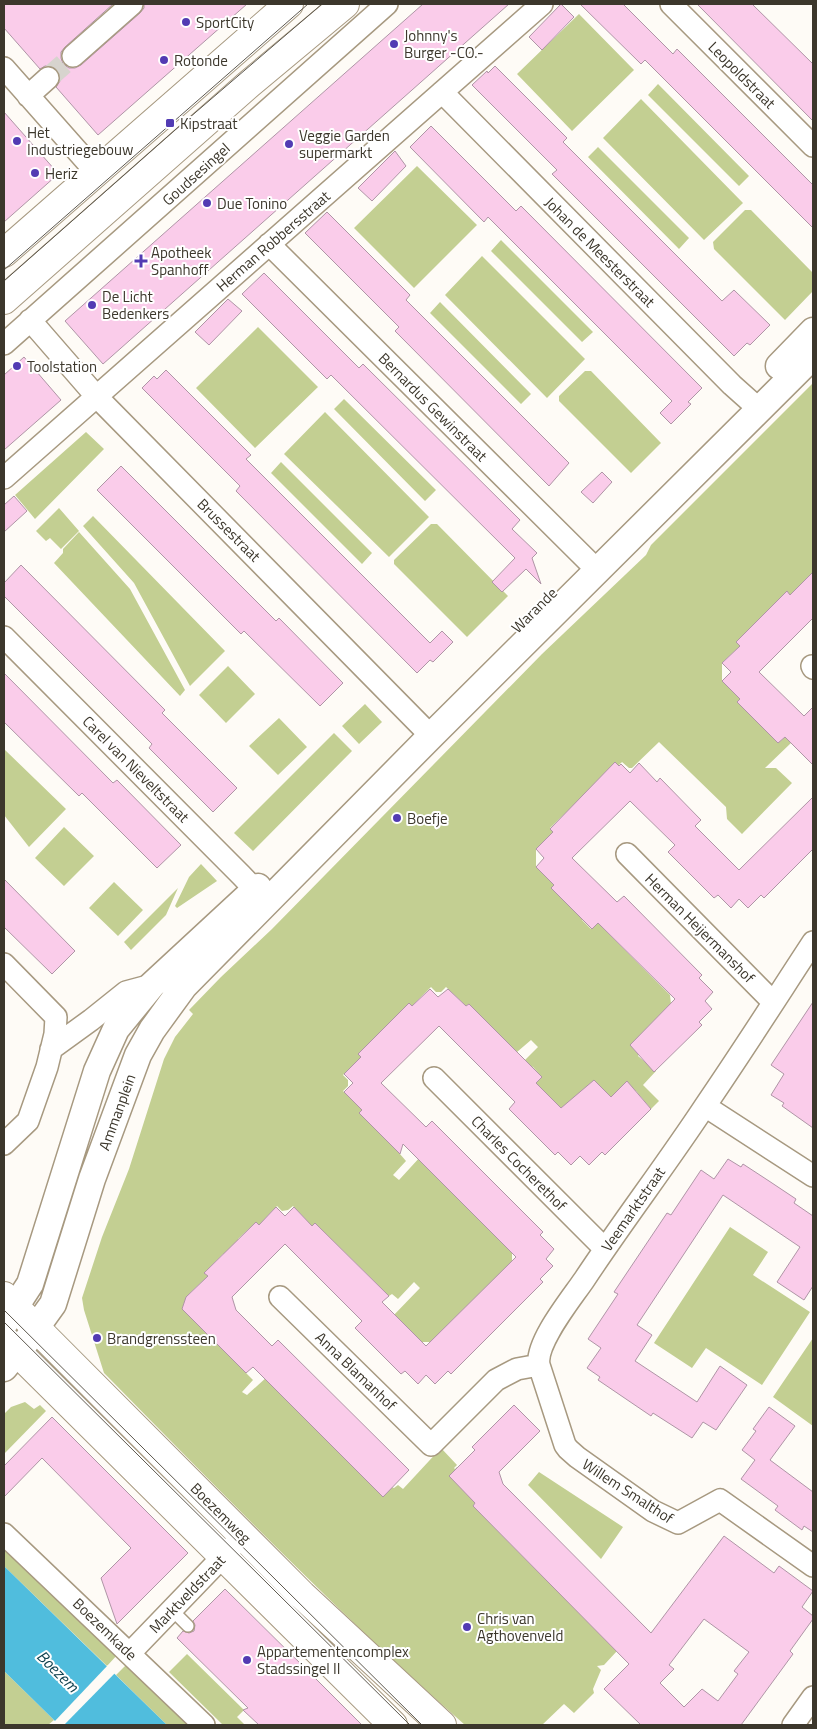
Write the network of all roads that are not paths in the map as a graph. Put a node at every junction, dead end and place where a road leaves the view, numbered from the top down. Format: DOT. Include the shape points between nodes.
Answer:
graph roads {
  1 [pos="132,4"];
  2 [pos="288,4"];
  3 [pos="345,4"];
  4 [pos="387,4"];
  5 [pos="542,4"];
  6 [pos="671,4"];
  7 [pos="73,56"];
  8 [pos="4,68"];
  9 [pos="48,78"];
  10 [pos="442,92"];
  11 [pos="28,96"];
  12 [pos="813,146"];
  13 [pos="96,171"];
  14 [pos="269,244"];
  15 [pos="4,253"];
  16 [pos="4,300"];
  17 [pos="30,320"];
  18 [pos="813,331"];
  19 [pos="4,344"];
  20 [pos="813,356"];
  21 [pos="96,396"];
  22 [pos="753,404"];
  23 [pos="4,478"];
  24 [pos="592,564"];
  25 [pos="4,638"];
  26 [pos="426,729"];
  27 [pos="627,854"];
  28 [pos="261,896"];
  29 [pos="813,942"];
  30 [pos="4,964"];
  31 [pos="152,985"];
  32 [pos="773,1002"];
  33 [pos="49,1058"];
  34 [pos="434,1078"];
  35 [pos="706,1106"];
  36 [pos="4,1144"];
  37 [pos="813,1176"];
  38 [pos="605,1249"];
  39 [pos="280,1297"];
  40 [pos="8,1309"];
  41 [pos="36,1329"];
  42 [pos="8,1353"];
  43 [pos="539,1365"];
  44 [pos="4,1534"];
  45 [pos="243,1535"];
  46 [pos="222,1557"];
  47 [pos="813,1566"];
  48 [pos="172,1610"];
  49 [pos="188,1626"];
  50 [pos="130,1653"];
  51 [pos="813,1696"];
  52 [pos="204,1725"];
  53 [pos="393,1725"];
  54 [pos="442,1725"];
  55 [pos="793,1725"];
  1 -- 7 [label="street"];
  2 -- 13 [label="main road"];
  3 -- 16 [label="main road" via="249,84"];
  4 -- 17 [label="street, Goudsesingel"];
  5 -- 10 [label="street, Herman Robbersstraat"];
  6 -- 12 [label="street, Leopoldstraat"];
  8 -- 11 [label="street"];
  9 -- 11 [label="street"];
  10 -- 14 [label="street, Herman Robbersstraat"];
  10 -- 22 [label="street, Johan de Meesterstraat"];
  11 -- 13 [label="street"];
  13 -- 15 [label="main road"];
  14 -- 21 [label="street, Herman Robbersstraat"];
  14 -- 24 [label="street, Bernardus Gewinstraat"];
  17 -- 19 [label="street, Goudsesingel"];
  17 -- 21 [label="street, Brussestraat"];
  18 -- 22 [label="street, Warande"];
  20 -- 22 [label="street, Warande"];
  21 -- 23 [label="street, Herman Robbersstraat"];
  21 -- 26 [label="street, Brussestraat"];
  22 -- 24 [label="street, Warande"];
  24 -- 26 [label="street, Warande"];
  25 -- 28 [label="street, Carel van Nieveltstraat"];
  26 -- 28 [label="street, Warande"];
  27 -- 32 [label="street, Herman Heijermanshof"];
  28 -- 31 [label="street, Ammanplein"];
  28 -- 41 [label="street, Ammanplein" via="184,986 138,1055 92,1180 53,1304"];
  29 -- 32 [label="street, Veemarktstraat"];
  30 -- 33 [label="street" via="56,1017"];
  31 -- 33 [label="street, Ammanplein" via="126,992"];
  31 -- 40 [label="street, Ammanplein" via="116,1029 97,1071 39,1260 30,1284"];
  32 -- 35 [label="street, Veemarktstraat"];
  33 -- 36 [label="street" via="28,1120"];
  34 -- 38 [label="street, Charles Cocherethof"];
  35 -- 37 [label="street"];
  35 -- 38 [label="street, Veemarktstraat"];
  38 -- 43 [label="street, Veemarktstraat" via="546,1337 538,1357"];
  39 -- 43 [label="street, Anna Blamanhof" via="431,1445 496,1380 517,1369"];
  40 -- 41 [label="main road, Boezemweg"];
  41 -- 42 [label="street, Ammanplein"];
  41 -- 45 [label="main road, Boezemweg"];
  42 -- 46 [label="main road, Boezemweg"];
  43 -- 47 [label="street, Willem Smalthof" via="565,1445 577,1457 653,1511 678,1523 720,1500"];
  44 -- 50 [label="street, Boezemkade"];
  45 -- 46 [label="street, Marktveldstraat"];
  45 -- 54 [label="main road, Boezemweg" via="302,1595"];
  46 -- 48 [label="street, Marktveldstraat"];
  46 -- 53 [label="main road, Boezemweg"];
  48 -- 49 [label="lane"];
  48 -- 50 [label="street, Marktveldstraat"];
  50 -- 52 [label="street, Boezemkade"];
  51 -- 55 [label="street"];
}
